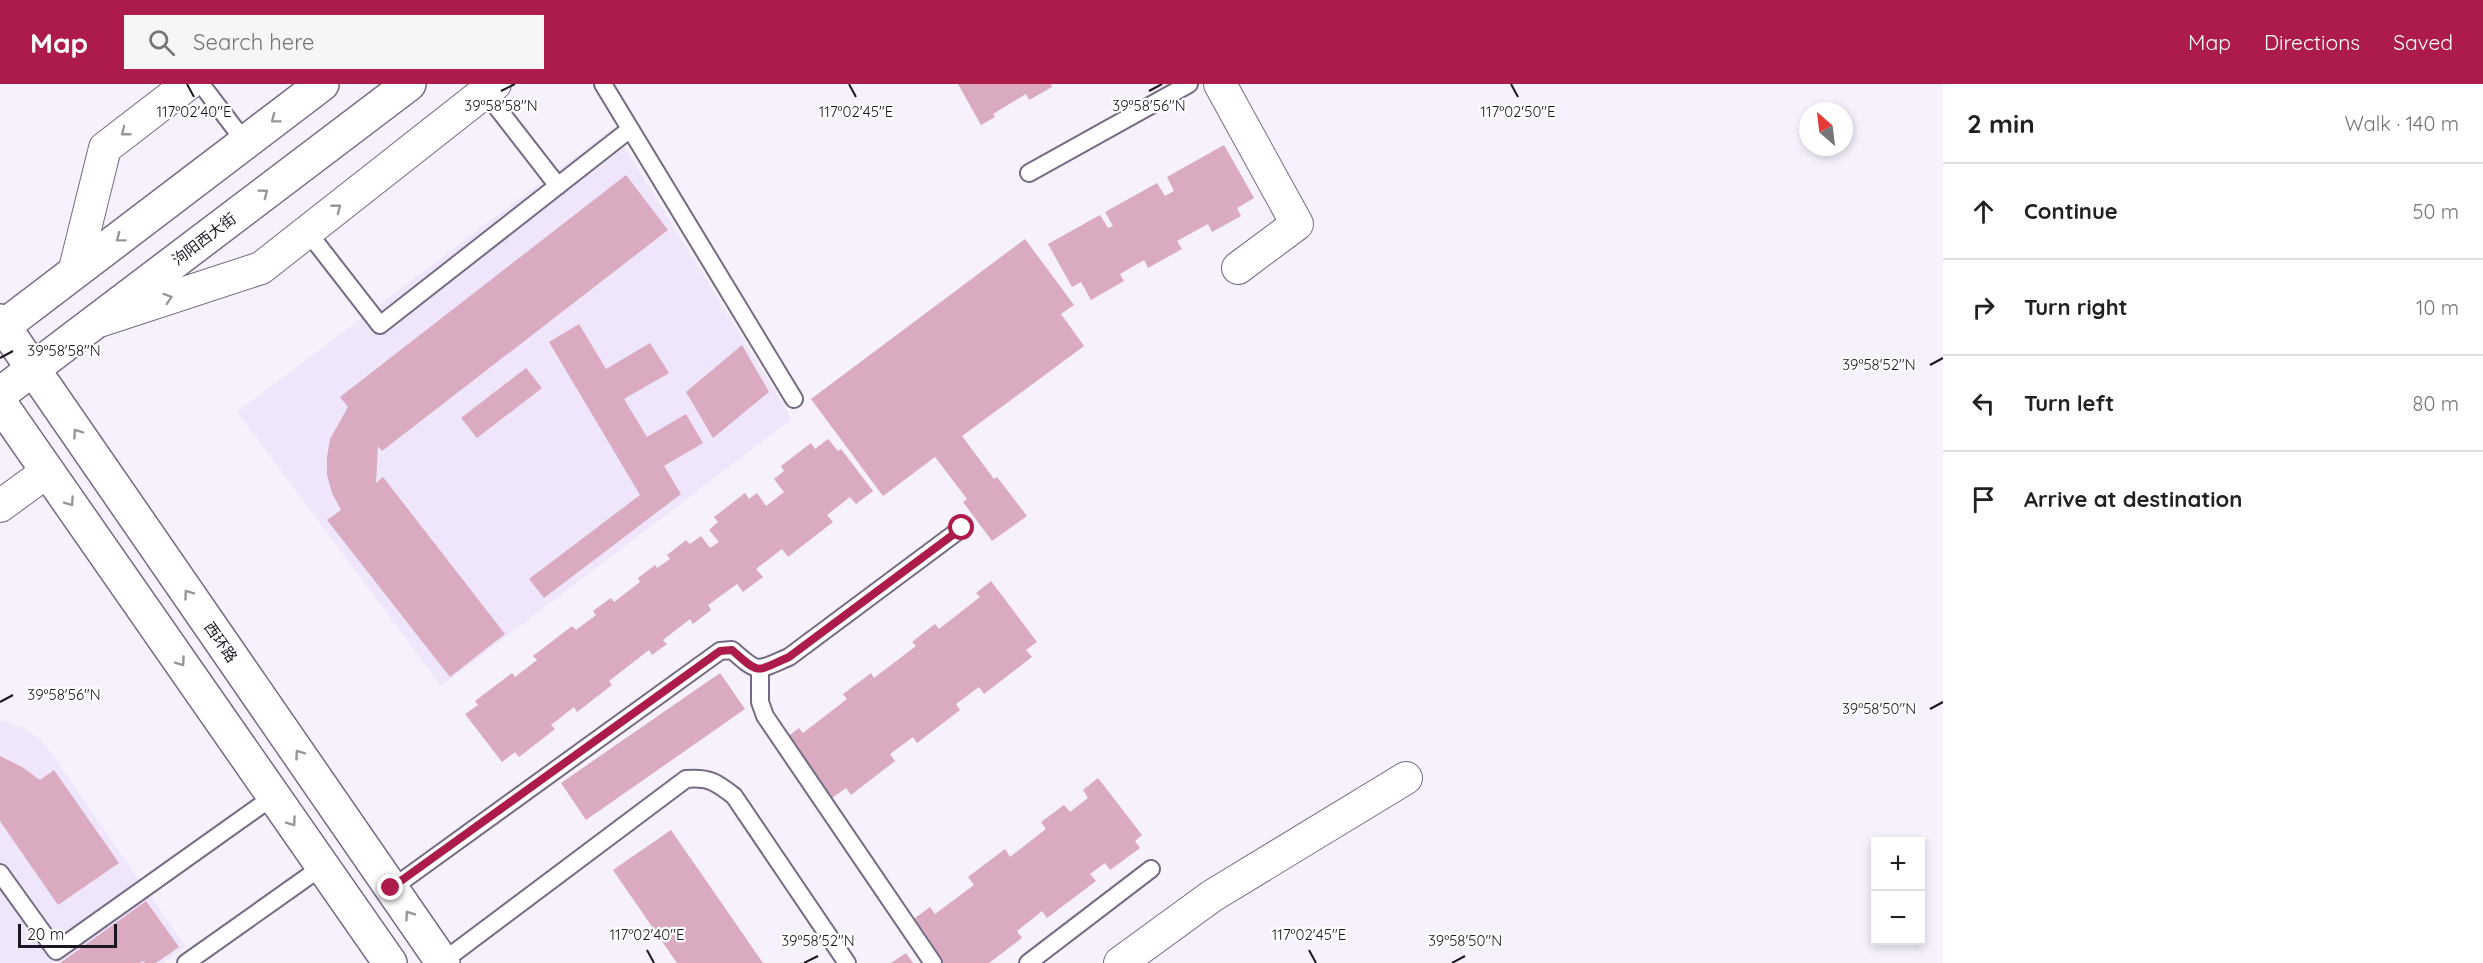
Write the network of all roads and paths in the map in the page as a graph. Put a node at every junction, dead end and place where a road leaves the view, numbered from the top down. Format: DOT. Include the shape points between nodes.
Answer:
graph roads {
  1 [pos="188,84"];
  2 [pos="201,84"];
  3 [pos="322,84"];
  4 [pos="409,84"];
  5 [pos="603,84"];
  6 [pos="1189,84"];
  7 [pos="1220,84"];
  8 [pos="490,88"];
  9 [pos="629,130"];
  10 [pos="245,142"];
  11 [pos="1029,173"];
  12 [pos="558,186"];
  13 [pos="307,231"];
  14 [pos="1238,268"];
  15 [pos="74,273"];
  16 [pos="92,323"];
  17 [pos="1,326"];
  18 [pos="33,369"];
  19 [pos="0,394"];
  20 [pos="794,399"];
  21 [pos="0,403"];
  22 [pos="48,471"];
  23 [pos="0,506"];
  24 [pos="962,528"];
  25 [pos="760,669"];
  26 [pos="1406,778"];
  27 [pos="274,796"];
  28 [pos="323,866"];
  29 [pos="1150,869"];
  30 [pos="0,873"];
  31 [pos="391,888"];
  32 [pos="442,962"];
  33 [pos="186,963"];
  34 [pos="390,963"];
  35 [pos="847,963"];
  36 [pos="933,963"];
  37 [pos="1029,963"];
  38 [pos="1120,963"];
  1 -- 15 [label="street, one-way" via="105,148"];
  2 -- 10 [label="lane"];
  3 -- 10 [label="main road, one-way"];
  16 -- 4 [label="main road, 泃阳西大街, one-way"];
  5 -- 9 [label="lane"];
  6 -- 11 [label="lane"];
  7 -- 14 [label="street" via="1297,224"];
  8 -- 12 [label="lane"];
  13 -- 8 [label="street, one-way"];
  9 -- 12 [label="lane"];
  9 -- 20 [label="lane"];
  10 -- 15 [label="main road, one-way"];
  12 -- 13 [label="lane" via="380,325"];
  16 -- 13 [label="street, one-way" via="261,268"];
  15 -- 17 [label="main road"];
  16 -- 18 [label="main road, 泃阳西大街"];
  17 -- 18 [label="main road, 西环路"];
  18 -- 19 [label="main road, 泃阳西大街"];
  31 -- 18 [label="main road, 西环路, one-way"];
  21 -- 22 [label="main road"];
  22 -- 23 [label="street"];
  22 -- 27 [label="main road, one-way"];
  24 -- 25 [label="lane" via="789,657"];
  25 -- 31 [label="lane" via="750,667 732,650 720,651"];
  25 -- 36 [label="lane" via="760,702 765,716"];
  26 -- 38 [label="street" via="1212,896"];
  27 -- 28 [label="main road, one-way"];
  27 -- 30 [label="lane" via="56,951"];
  28 -- 33 [label="lane"];
  28 -- 34 [label="main road"];
  29 -- 37 [label="lane"];
  32 -- 31 [label="main road, 西环路, one-way"];
  32 -- 35 [label="lane" via="686,779 703,778 734,796"];
}
